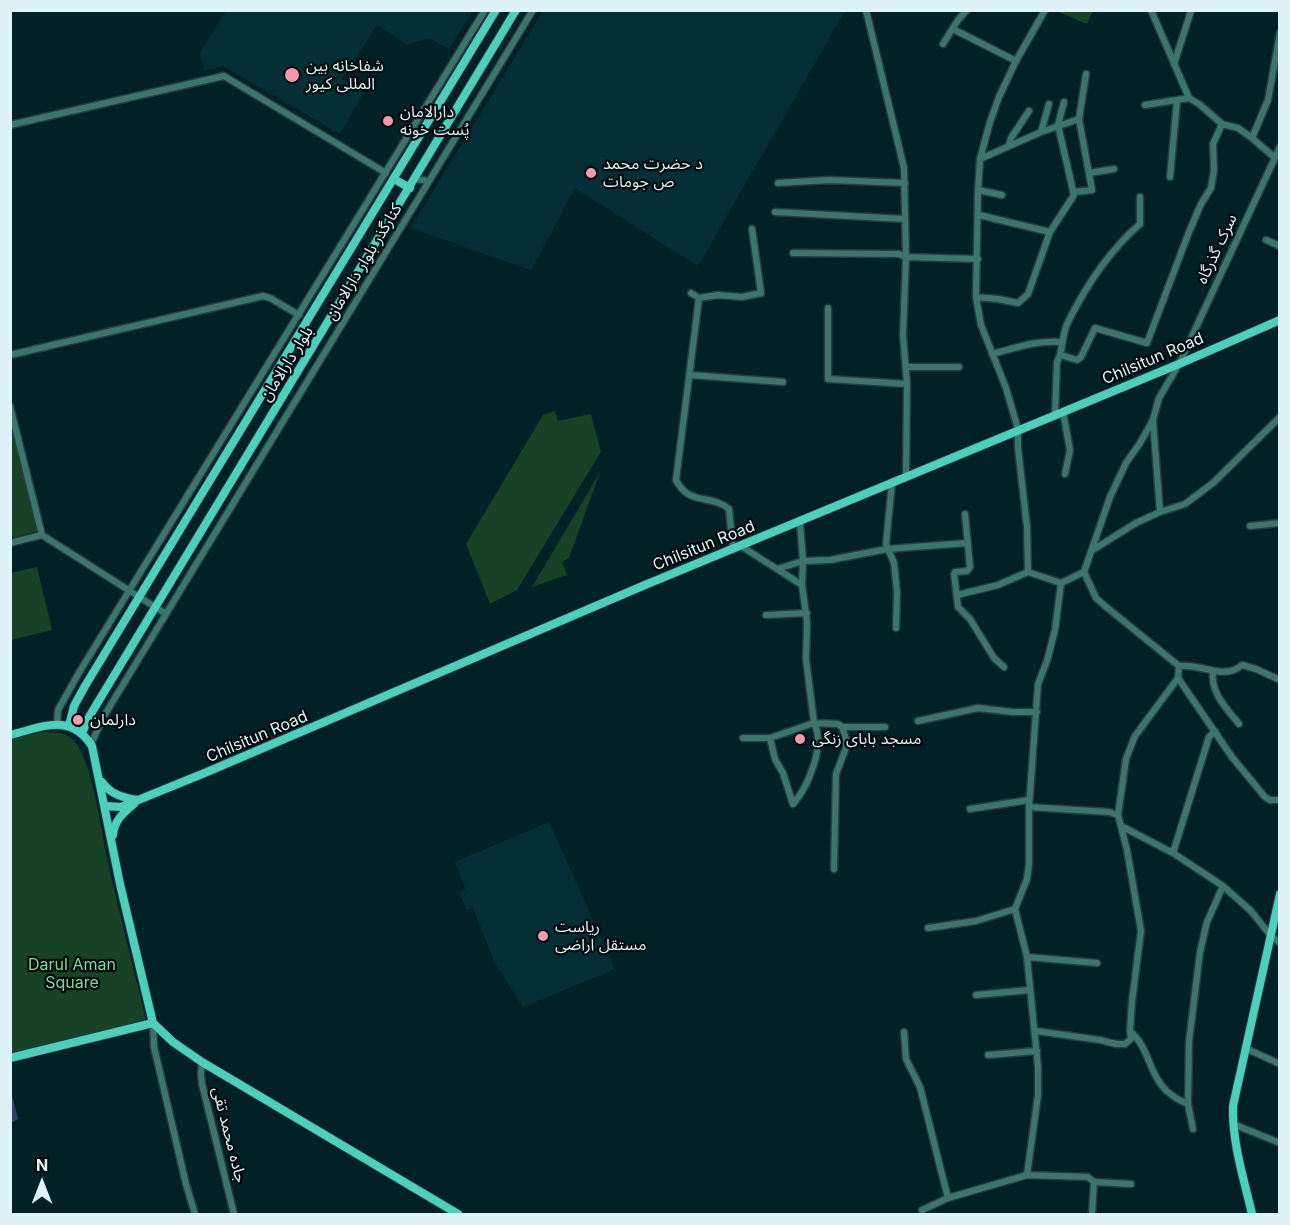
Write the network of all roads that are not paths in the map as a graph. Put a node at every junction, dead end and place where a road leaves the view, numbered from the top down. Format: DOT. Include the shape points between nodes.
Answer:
graph roads {
  1 [pos="485,10"];
  2 [pos="496,10"];
  3 [pos="516,10"];
  4 [pos="533,10"];
  5 [pos="866,10"];
  6 [pos="967,10"];
  7 [pos="1045,10"];
  8 [pos="1151,10"];
  9 [pos="1191,11"];
  10 [pos="953,29"];
  11 [pos="1280,33"];
  12 [pos="943,44"];
  13 [pos="1016,60"];
  14 [pos="1174,64"];
  15 [pos="1086,74"];
  16 [pos="1189,98"];
  17 [pos="1177,101"];
  18 [pos="1064,102"];
  19 [pos="1049,104"];
  20 [pos="1145,105"];
  21 [pos="1029,111"];
  22 [pos="1078,119"];
  23 [pos="1222,124"];
  24 [pos="10,125"];
  25 [pos="1058,125"];
  26 [pos="1041,132"];
  27 [pos="1252,138"];
  28 [pos="1009,146"];
  29 [pos="1280,147"];
  30 [pos="1274,157"];
  31 [pos="980,159"];
  32 [pos="1114,169"];
  33 [pos="386,173"];
  34 [pos="1089,173"];
  35 [pos="1170,177"];
  36 [pos="394,178"];
  37 [pos="415,179"];
  38 [pos="429,181"];
  39 [pos="778,183"];
  40 [pos="905,183"];
  41 [pos="410,188"];
  42 [pos="978,190"];
  43 [pos="1074,192"];
  44 [pos="1002,195"];
  45 [pos="1140,197"];
  46 [pos="774,212"];
  47 [pos="979,215"];
  48 [pos="905,219"];
  49 [pos="752,229"];
  50 [pos="1050,232"];
  51 [pos="1266,240"];
  52 [pos="1280,246"];
  53 [pos="793,253"];
  54 [pos="906,257"];
  55 [pos="978,259"];
  56 [pos="691,294"];
  57 [pos="976,297"];
  58 [pos="699,298"];
  59 [pos="828,308"];
  60 [pos="298,315"];
  61 [pos="1280,320"];
  62 [pos="1061,342"];
  63 [pos="992,354"];
  64 [pos="10,355"];
  65 [pos="1061,355"];
  66 [pos="1179,364"];
  67 [pos="959,367"];
  68 [pos="906,368"];
  69 [pos="691,375"];
  70 [pos="783,382"];
  71 [pos="907,384"];
  72 [pos="10,406"];
  73 [pos="1059,413"];
  74 [pos="1280,417"];
  75 [pos="1153,420"];
  76 [pos="1018,429"];
  77 [pos="1065,474"];
  78 [pos="906,477"];
  79 [pos="892,483"];
  80 [pos="1160,512"];
  81 [pos="965,514"];
  82 [pos="800,522"];
  83 [pos="1280,523"];
  84 [pos="1250,526"];
  85 [pos="42,536"];
  86 [pos="10,543"];
  87 [pos="967,543"];
  88 [pos="741,546"];
  89 [pos="887,549"];
  90 [pos="733,550"];
  91 [pos="1091,550"];
  92 [pos="803,561"];
  93 [pos="777,569"];
  94 [pos="1028,572"];
  95 [pos="1084,572"];
  96 [pos="1061,583"];
  97 [pos="802,585"];
  98 [pos="130,591"];
  99 [pos="957,595"];
  100 [pos="140,597"];
  101 [pos="155,607"];
  102 [pos="807,613"];
  103 [pos="166,614"];
  104 [pos="766,615"];
  105 [pos="896,628"];
  106 [pos="1179,666"];
  107 [pos="1004,667"];
  108 [pos="1213,671"];
  109 [pos="1178,678"];
  110 [pos="1280,680"];
  111 [pos="1037,712"];
  112 [pos="918,721"];
  113 [pos="814,723"];
  114 [pos="57,724"];
  115 [pos="1239,724"];
  116 [pos="69,726"];
  117 [pos="842,727"];
  118 [pos="885,727"];
  119 [pos="1215,732"];
  120 [pos="82,733"];
  121 [pos="10,735"];
  122 [pos="743,738"];
  123 [pos="770,738"];
  124 [pos="91,744"];
  125 [pos="100,779"];
  126 [pos="140,800"];
  127 [pos="1280,800"];
  128 [pos="1029,803"];
  129 [pos="105,806"];
  130 [pos="970,809"];
  131 [pos="1118,815"];
  132 [pos="1123,827"];
  133 [pos="113,847"];
  134 [pos="1173,853"];
  135 [pos="834,869"];
  136 [pos="1223,886"];
  137 [pos="1280,894"];
  138 [pos="1015,909"];
  139 [pos="928,928"];
  140 [pos="1271,936"];
  141 [pos="1280,943"];
  142 [pos="1027,957"];
  143 [pos="1098,963"];
  144 [pos="1029,990"];
  145 [pos="976,994"];
  146 [pos="153,1023"];
  147 [pos="1036,1031"];
  148 [pos="1130,1031"];
  149 [pos="904,1032"];
  150 [pos="1245,1048"];
  151 [pos="1037,1051"];
  152 [pos="988,1054"];
  153 [pos="10,1058"];
  154 [pos="202,1062"];
  155 [pos="1280,1064"];
  156 [pos="1188,1104"];
  157 [pos="1233,1124"];
  158 [pos="1193,1129"];
  159 [pos="1280,1143"];
  160 [pos="1027,1175"];
  161 [pos="1094,1182"];
  162 [pos="1131,1184"];
  163 [pos="948,1198"];
  164 [pos="922,1210"];
  165 [pos="195,1215"];
  166 [pos="234,1215"];
  167 [pos="458,1215"];
  168 [pos="1092,1215"];
  169 [pos="1252,1215"];
  1 -- 33 [label="street, کنارگذر بلوار دارالامان"];
  2 -- 36 [label="main road, بلوار دارالامان"];
  3 -- 37 [label="main road, بلوار دارالامان"];
  4 -- 38 [label="street, کنارگذر بلوار دارالامان"];
  5 -- 40 [label="street"];
  6 -- 10 [label="street"];
  7 -- 13 [label="street"];
  8 -- 14 [label="street"];
  9 -- 14 [label="street"];
  10 -- 12 [label="street"];
  10 -- 13 [label="street"];
  11 -- 27 [label="street" via="1268,100"];
  13 -- 31 [label="street" via="990,122"];
  14 -- 16 [label="street"];
  15 -- 22 [label="street"];
  16 -- 17 [label="street"];
  16 -- 23 [label="street"];
  17 -- 20 [label="street"];
  17 -- 35 [label="street"];
  18 -- 25 [label="street"];
  19 -- 26 [label="street"];
  21 -- 28 [label="street"];
  22 -- 25 [label="street"];
  22 -- 34 [label="street"];
  23 -- 27 [label="street" via="1238,128"];
  23 -- 65 [label="street" via="1213,144 1212,188 1188,232 1147,343 1095,328 1081,357 1077,360"];
  24 -- 33 [label="street" via="224,76"];
  25 -- 26 [label="street"];
  25 -- 43 [label="street"];
  26 -- 28 [label="street"];
  27 -- 30 [label="street"];
  28 -- 31 [label="street"];
  29 -- 30 [label="street, سرک گذرگاه"];
  30 -- 66 [label="street, سرک گذرگاه"];
  31 -- 42 [label="street"];
  32 -- 34 [label="street"];
  33 -- 60 [label="street, کنارگذر بلوار دارالامان"];
  34 -- 43 [label="street" via="1092,190"];
  36 -- 41 [label="main road"];
  36 -- 100 [label="main road, بلوار دارالامان"];
  37 -- 38 [label="street"];
  37 -- 41 [label="main road, بلوار دارالامان"];
  38 -- 103 [label="street, کنارگذر بلوار دارالامان"];
  39 -- 40 [label="street"];
  40 -- 48 [label="street"];
  41 -- 101 [label="main road, بلوار دارالامان"];
  42 -- 44 [label="street"];
  42 -- 47 [label="street"];
  43 -- 50 [label="street"];
  45 -- 62 [label="street" via="1140,224 1101,266 1067,323"];
  46 -- 48 [label="street"];
  47 -- 50 [label="street"];
  47 -- 55 [label="street"];
  48 -- 54 [label="street"];
  49 -- 58 [label="street" via="762,293"];
  50 -- 57 [label="street" via="1028,294 1018,303"];
  51 -- 52 [label="street"];
  53 -- 54 [label="street"];
  54 -- 55 [label="street"];
  54 -- 68 [label="street"];
  55 -- 57 [label="street"];
  56 -- 58 [label="street"];
  57 -- 63 [label="street"];
  58 -- 69 [label="street"];
  59 -- 71 [label="street" via="828,379"];
  60 -- 64 [label="street" via="262,296"];
  60 -- 98 [label="street, کنارگذر بلوار دارالامان"];
  61 -- 66 [label="main road, Chilsitun Road"];
  62 -- 63 [label="street" via="1021,345"];
  62 -- 65 [label="street"];
  63 -- 76 [label="street"];
  65 -- 73 [label="street" via="1055,375"];
  66 -- 73 [label="main road, Chilsitun Road"];
  66 -- 75 [label="street, سرک گذرگاه" via="1159,398"];
  67 -- 68 [label="street"];
  68 -- 71 [label="street"];
  69 -- 70 [label="street"];
  69 -- 90 [label="street" via="676,480 695,499 720,501 729,509"];
  71 -- 78 [label="street"];
  72 -- 85 [label="street"];
  73 -- 76 [label="main road, Chilsitun Road"];
  73 -- 77 [label="street" via="1070,450"];
  74 -- 80 [label="street" via="1213,483 1185,504"];
  75 -- 80 [label="street"];
  75 -- 91 [label="street" via="1126,463"];
  76 -- 78 [label="main road, Chilsitun Road"];
  76 -- 94 [label="street"];
  78 -- 79 [label="main road, Chilsitun Road"];
  79 -- 82 [label="main road, Chilsitun Road"];
  79 -- 89 [label="street"];
  80 -- 91 [label="street"];
  81 -- 87 [label="street"];
  82 -- 88 [label="main road, Chilsitun Road"];
  82 -- 92 [label="street"];
  83 -- 84 [label="street"];
  85 -- 86 [label="street"];
  85 -- 98 [label="street"];
  87 -- 89 [label="street"];
  87 -- 99 [label="street" via="970,567 954,574"];
  88 -- 90 [label="main road, Chilsitun Road"];
  88 -- 93 [label="street"];
  89 -- 92 [label="street"];
  89 -- 105 [label="street" via="894,563"];
  90 -- 126 [label="main road, Chilsitun Road"];
  91 -- 95 [label="street"];
  92 -- 93 [label="street"];
  92 -- 97 [label="street"];
  93 -- 97 [label="street"];
  94 -- 96 [label="street"];
  94 -- 99 [label="street" via="998,585"];
  95 -- 96 [label="street"];
  95 -- 106 [label="street" via="1105,606"];
  96 -- 111 [label="street" via="1055,630 1038,684"];
  97 -- 102 [label="street"];
  98 -- 100 [label="street"];
  98 -- 114 [label="street, کنارگذر بلوار دارالامان" via="66,695 56,716"];
  99 -- 107 [label="street" via="959,608"];
  100 -- 101 [label="street"];
  100 -- 116 [label="main road, بلوار دارالامان" via="74,705"];
  101 -- 103 [label="street"];
  101 -- 120 [label="main road, بلوار دارالامان"];
  102 -- 104 [label="street"];
  102 -- 113 [label="street" via="806,660"];
  103 -- 124 [label="street, کنارگذر بلوار دارالامان"];
  106 -- 108 [label="street"];
  106 -- 109 [label="street"];
  108 -- 110 [label="street" via="1235,671 1242,665"];
  108 -- 115 [label="street" via="1211,683"];
  109 -- 119 [label="street"];
  109 -- 131 [label="street" via="1135,736 1126,759"];
  111 -- 112 [label="street" via="978,708"];
  111 -- 128 [label="street"];
  113 -- 117 [label="street"];
  113 -- 123 [label="street"];
  113 -- 123 [label="street" via="817,748 813,769 793,804 774,759"];
  114 -- 116 [label="main road"];
  114 -- 121 [label="main road"];
  116 -- 120 [label="main road"];
  117 -- 118 [label="street"];
  117 -- 135 [label="street" via="846,748 836,774"];
  119 -- 127 [label="street" via="1259,791 1270,800"];
  119 -- 134 [label="street" via="1209,737"];
  120 -- 124 [label="main road"];
  122 -- 123 [label="street"];
  124 -- 125 [label="main road"];
  125 -- 126 [label="main road" via="112,793"];
  125 -- 129 [label="main road"];
  126 -- 129 [label="main road" via="121,807"];
  126 -- 133 [label="main road" via="115,824"];
  128 -- 130 [label="street"];
  128 -- 131 [label="street"];
  128 -- 138 [label="street" via="1027,879"];
  129 -- 133 [label="main road"];
  131 -- 132 [label="street"];
  132 -- 134 [label="street"];
  132 -- 148 [label="street" via="1142,931"];
  133 -- 146 [label="main road"];
  134 -- 136 [label="street"];
  136 -- 140 [label="street"];
  136 -- 156 [label="street" via="1207,922 1200,952 1189,1042"];
  137 -- 140 [label="main road"];
  138 -- 139 [label="street" via="976,921"];
  138 -- 142 [label="street"];
  140 -- 141 [label="street"];
  140 -- 150 [label="main road"];
  142 -- 143 [label="street"];
  142 -- 144 [label="street"];
  144 -- 145 [label="street"];
  144 -- 147 [label="street"];
  146 -- 153 [label="main road"];
  146 -- 154 [label="main road" via="172,1042"];
  146 -- 165 [label="street" via="154,1047"];
  147 -- 148 [label="street" via="1125,1044 1131,1039"];
  147 -- 151 [label="street"];
  148 -- 156 [label="street" via="1137,1037 1156,1078 1172,1096"];
  149 -- 163 [label="street" via="906,1059 920,1087"];
  150 -- 155 [label="street"];
  150 -- 157 [label="main road" via="1234,1098"];
  151 -- 152 [label="street"];
  151 -- 160 [label="street" via="1038,1095"];
  154 -- 166 [label="street, جاده محمد تقی" via="202,1084"];
  154 -- 167 [label="main road"];
  156 -- 158 [label="street"];
  157 -- 159 [label="street"];
  157 -- 169 [label="main road"];
  160 -- 161 [label="street" via="1088,1177"];
  160 -- 163 [label="street"];
  161 -- 162 [label="street"];
  161 -- 168 [label="street"];
  163 -- 164 [label="street"];
}
